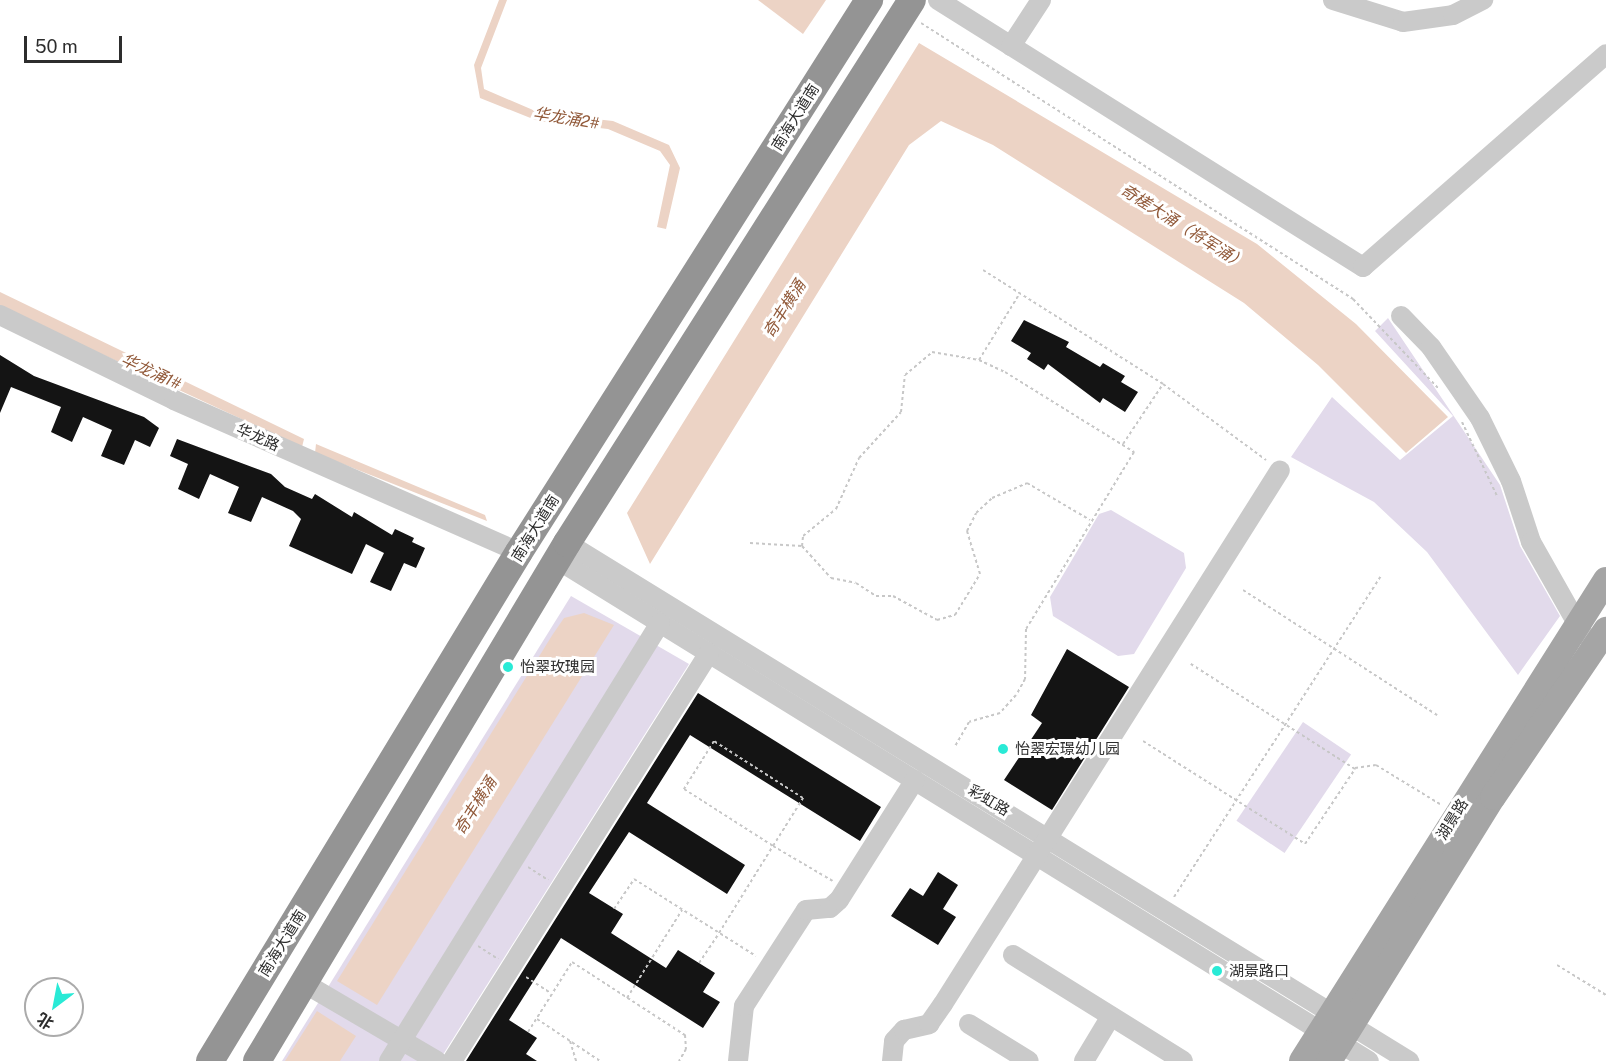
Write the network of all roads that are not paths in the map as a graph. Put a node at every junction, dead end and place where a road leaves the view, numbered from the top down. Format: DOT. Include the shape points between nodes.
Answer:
graph roads {
  1 [pos="869,0"];
  2 [pos="938,0"];
  3 [pos="1041,0"];
  4 [pos="1333,0"];
  5 [pos="1483,0"];
  6 [pos="916,11"];
  7 [pos="1011,46"];
  8 [pos="1606,54"];
  9 [pos="0,315"];
  10 [pos="1401,316"];
  11 [pos="1280,470"];
  12 [pos="519,552"];
  13 [pos="563,552"];
  14 [pos="1606,580"];
  15 [pos="637,598"];
  16 [pos="1576,622"];
  17 [pos="660,623"];
  18 [pos="1599,640"];
  19 [pos="709,653"];
  20 [pos="915,780"];
  21 [pos="1050,837"];
  22 [pos="1038,856"];
  23 [pos="1013,955"];
  24 [pos="304,983"];
  25 [pos="1112,1016"];
  26 [pos="969,1024"];
  27 [pos="1334,1034"];
  28 [pos="402,1040"];
  29 [pos="210,1061"];
  30 [pos="257,1061"];
  31 [pos="389,1061"];
  32 [pos="437,1061"];
  33 [pos="453,1061"];
  34 [pos="738,1061"];
  35 [pos="892,1061"];
  36 [pos="1029,1061"];
  37 [pos="1084,1061"];
  38 [pos="1183,1061"];
  39 [pos="1302,1061"];
  40 [pos="1369,1061"];
  41 [pos="1408,1061"];
  1 -- 12 [label="highway, 南海大道南"];
  2 -- 7 [label="street"];
  3 -- 7 [label="street"];
  4 -- 5 [label="street" via="1403,22 1453,15"];
  6 -- 13 [label="highway" via="834,121"];
  7 -- 8 [label="street" via="1363,267"];
  9 -- 12 [label="street, 华龙路" via="174,400"];
  10 -- 16 [label="street" via="1431,347 1480,418 1511,481 1531,542"];
  11 -- 21 [label="street"];
  12 -- 29 [label="highway, 南海大道南"];
  13 -- 15 [label="street, 彩虹路"];
  13 -- 24 [label="highway"];
  14 -- 16 [label="main road, 湖景路"];
  15 -- 17 [label="street, 彩虹路"];
  15 -- 21 [label="street, 彩虹路"];
  16 -- 18 [label="street"];
  16 -- 27 [label="main road, 湖景路" via="1455,813"];
  17 -- 19 [label="street, 彩虹路"];
  17 -- 28 [label="street"];
  18 -- 27 [label="main road, 湖景路"];
  19 -- 20 [label="street, 彩虹路"];
  19 -- 33 [label="street"];
  20 -- 22 [label="street, 彩虹路"];
  20 -- 34 [label="street" via="846,888 830,908 806,910 744,1006"];
  21 -- 22 [label="street"];
  21 -- 27 [label="street, 彩虹路" via="1166,910"];
  22 -- 27 [label="street, 彩虹路"];
  22 -- 35 [label="street" via="929,1024 904,1030 894,1041"];
  23 -- 25 [label="street"];
  24 -- 28 [label="street"];
  24 -- 30 [label="highway"];
  25 -- 37 [label="street"];
  25 -- 38 [label="street"];
  26 -- 36 [label="street"];
  27 -- 39 [label="main road, 湖景路"];
  27 -- 40 [label="street, 彩虹路"];
  27 -- 41 [label="street, 彩虹路"];
  28 -- 31 [label="street"];
  28 -- 32 [label="street"];
}
